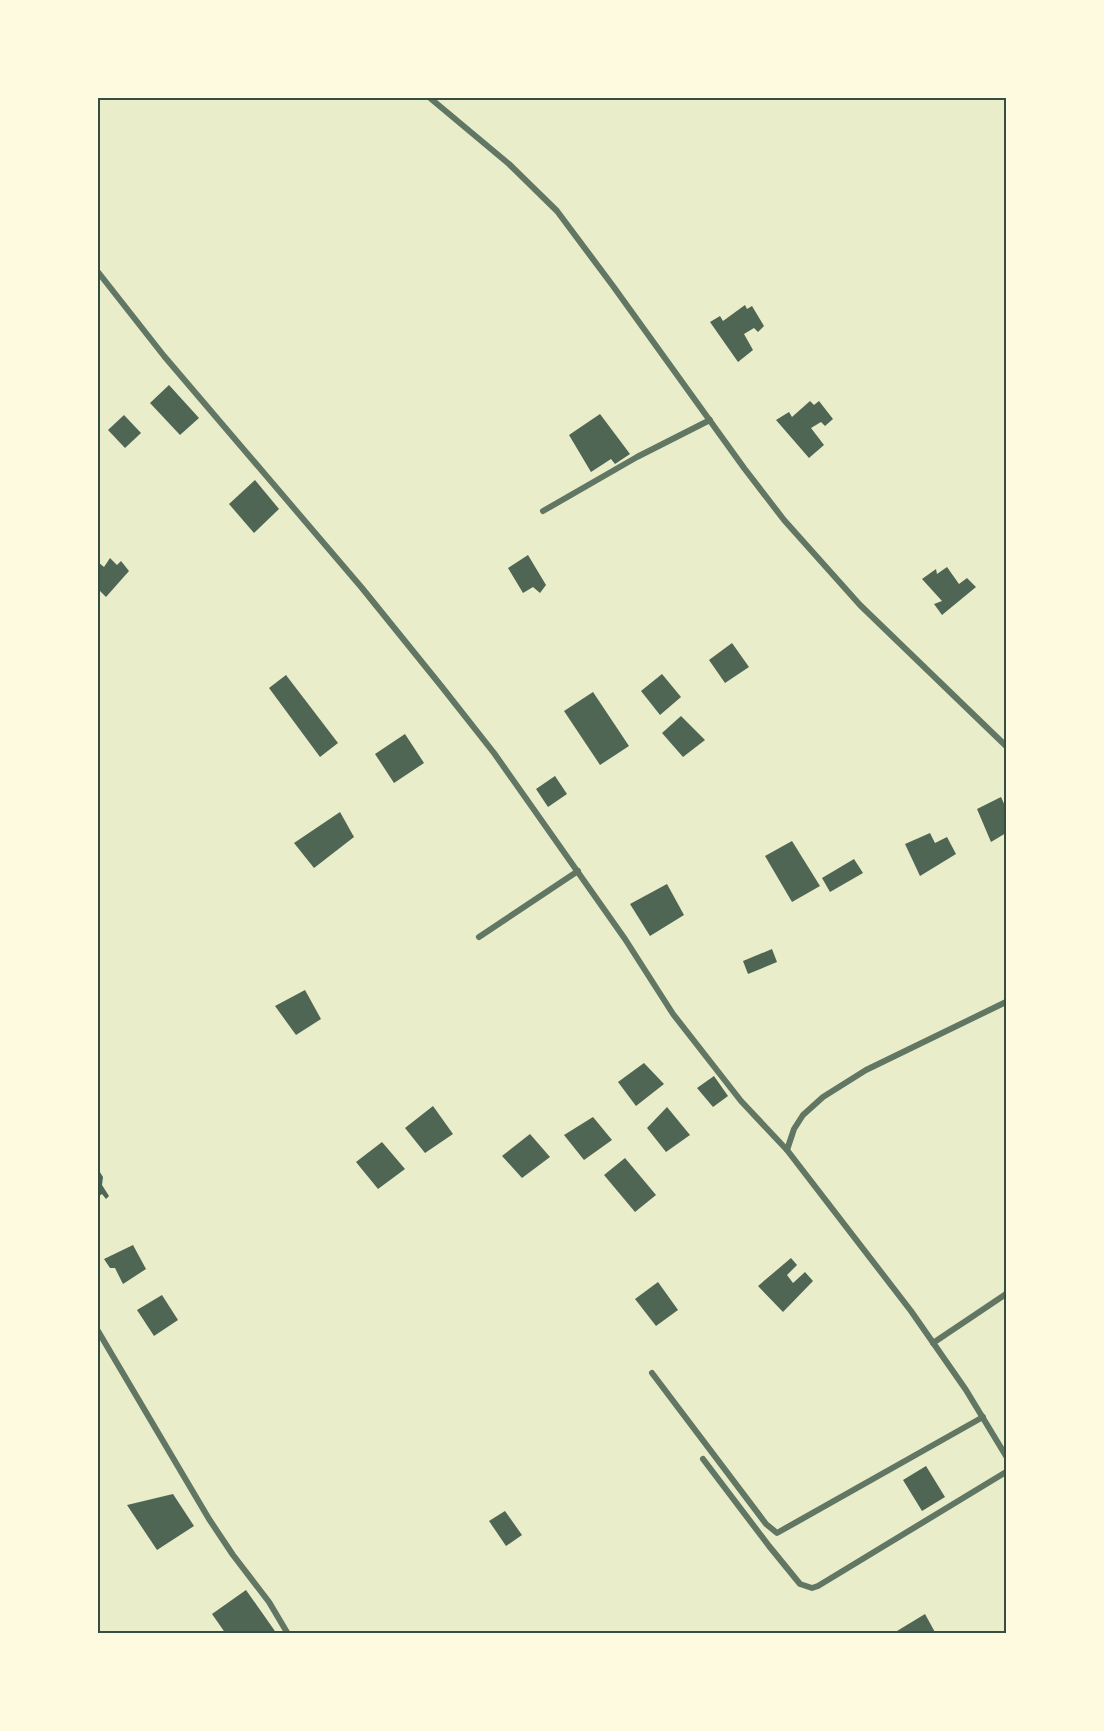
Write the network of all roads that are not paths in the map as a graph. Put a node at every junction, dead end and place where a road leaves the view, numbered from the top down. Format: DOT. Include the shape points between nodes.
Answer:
graph roads {
  1 [pos="430,98"];
  2 [pos="98,272"];
  3 [pos="710,420"];
  4 [pos="543,511"];
  5 [pos="1006,746"];
  6 [pos="578,871"];
  7 [pos="479,937"];
  8 [pos="1006,1002"];
  9 [pos="787,1150"];
  10 [pos="1006,1294"];
  11 [pos="98,1331"];
  12 [pos="933,1342"];
  13 [pos="652,1373"];
  14 [pos="982,1417"];
  15 [pos="1006,1456"];
  16 [pos="704,1459"];
  17 [pos="1006,1472"];
  18 [pos="288,1634"];
  1 -- 3 [label="street" via="557,211"];
  2 -- 6 [label="street" via="442,687"];
  3 -- 4 [label="street"];
  3 -- 5 [label="street" via="784,520 860,605"];
  6 -- 7 [label="street"];
  6 -- 9 [label="street" via="673,1014 741,1101"];
  8 -- 9 [label="street" via="866,1070 824,1097 803,1115"];
  9 -- 12 [label="street"];
  10 -- 12 [label="street"];
  11 -- 18 [label="street" via="209,1519"];
  12 -- 14 [label="street"];
  13 -- 14 [label="street" via="766,1524 777,1533"];
  14 -- 15 [label="street"];
  16 -- 17 [label="street" via="800,1584 812,1587"];
}
